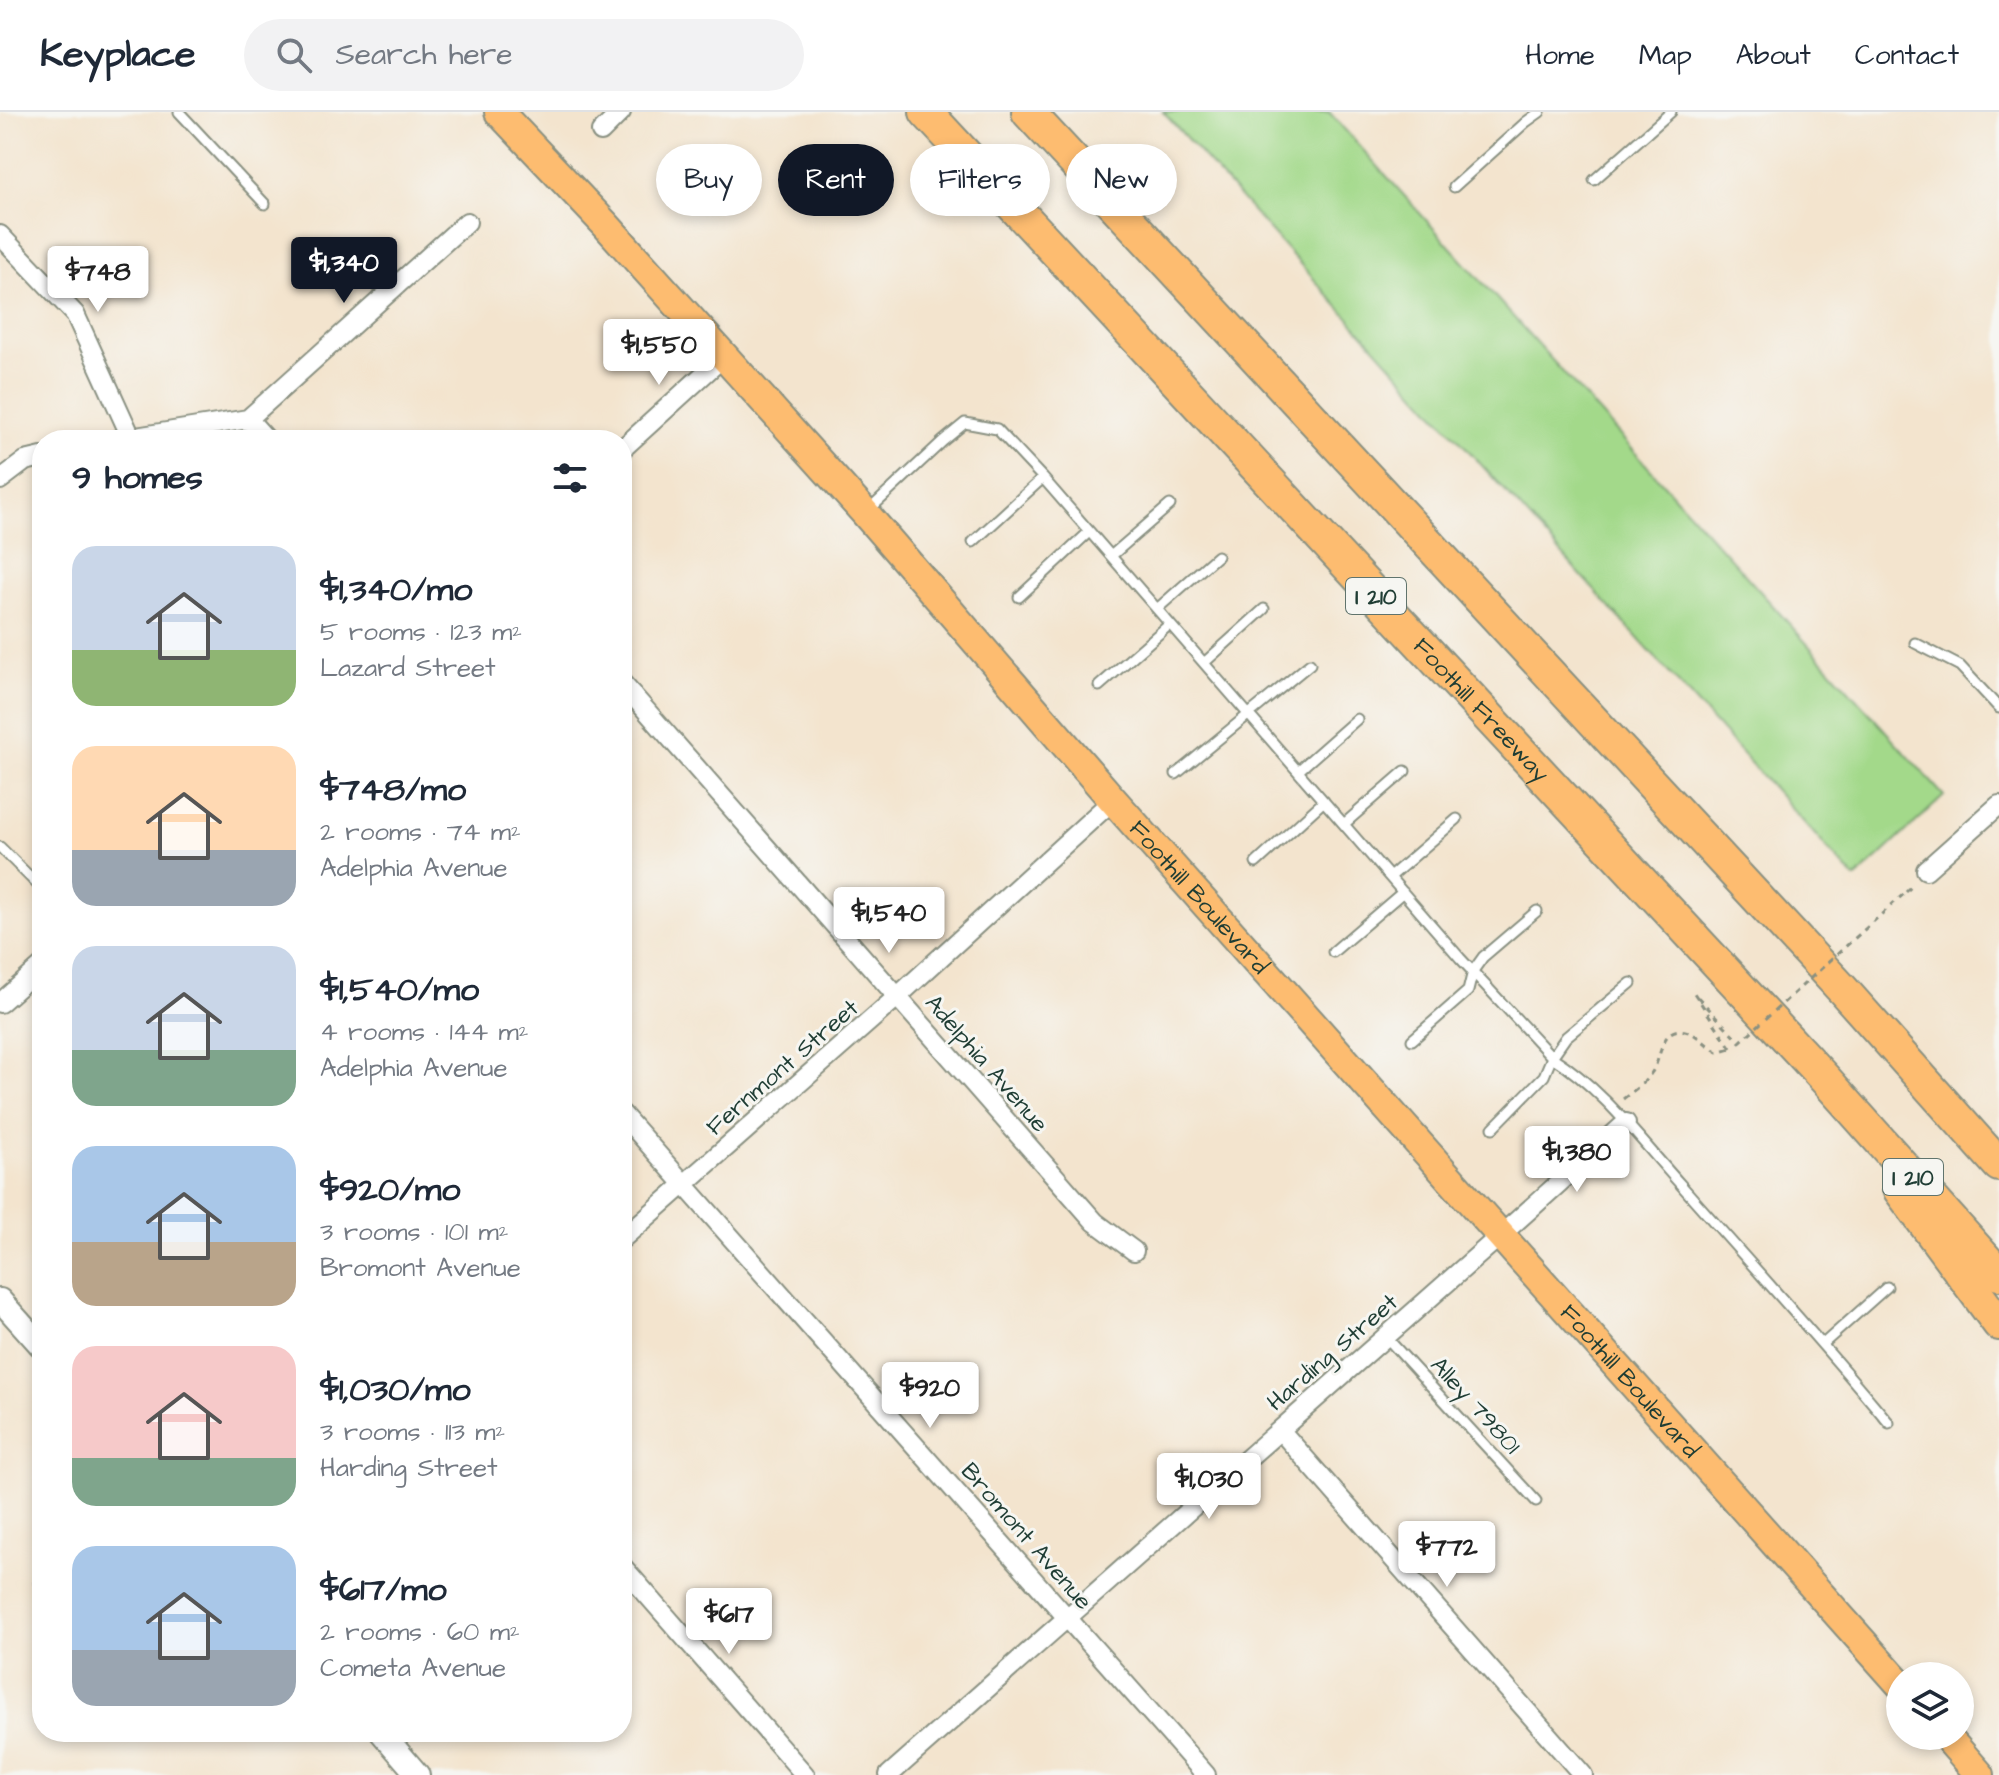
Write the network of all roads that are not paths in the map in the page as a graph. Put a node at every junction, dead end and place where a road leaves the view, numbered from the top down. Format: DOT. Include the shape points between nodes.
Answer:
graph roads {
  1 [pos="179,112"];
  2 [pos="499,112"];
  3 [pos="621,112"];
  4 [pos="926,112"];
  5 [pos="1028,112"];
  6 [pos="1540,112"];
  7 [pos="1671,112"];
  8 [pos="601,132"];
  9 [pos="1594,180"];
  10 [pos="1454,187"];
  11 [pos="265,204"];
  12 [pos="467,222"];
  13 [pos="0,235"];
  14 [pos="724,356"];
  15 [pos="248,419"];
  16 [pos="121,430"];
  17 [pos="176,430"];
  18 [pos="258,430"];
  19 [pos="632,440"];
  20 [pos="32,459"];
  21 [pos="1043,478"];
  22 [pos="0,480"];
  23 [pos="1170,505"];
  24 [pos="865,513"];
  25 [pos="1089,532"];
  26 [pos="973,542"];
  27 [pos="1111,556"];
  28 [pos="1217,556"];
  29 [pos="1019,597"];
  30 [pos="1157,609"];
  31 [pos="1264,609"];
  32 [pos="1170,624"];
  33 [pos="1915,643"];
  34 [pos="1204,663"];
  35 [pos="1310,664"];
  36 [pos="1099,686"];
  37 [pos="632,694"];
  38 [pos="1999,708"];
  39 [pos="1248,714"];
  40 [pos="1357,719"];
  41 [pos="1298,771"];
  42 [pos="1405,771"];
  43 [pos="1176,774"];
  44 [pos="1113,800"];
  45 [pos="1324,801"];
  46 [pos="1999,805"];
  47 [pos="1457,819"];
  48 [pos="1344,824"];
  49 [pos="0,847"];
  50 [pos="1256,863"];
  51 [pos="1926,870"];
  52 [pos="1390,877"];
  53 [pos="32,879"];
  54 [pos="1403,892"];
  55 [pos="1537,911"];
  56 [pos="1333,952"];
  57 [pos="1473,971"];
  58 [pos="32,975"];
  59 [pos="1631,983"];
  60 [pos="1843,990"];
  61 [pos="897,997"];
  62 [pos="0,1003"];
  63 [pos="1412,1040"];
  64 [pos="1552,1057"];
  65 [pos="1826,1080"];
  66 [pos="1626,1123"];
  67 [pos="632,1125"];
  68 [pos="1493,1128"];
  69 [pos="1999,1140"];
  70 [pos="1999,1165"];
  71 [pos="684,1184"];
  72 [pos="632,1230"];
  73 [pos="1501,1235"];
  74 [pos="1134,1251"];
  75 [pos="1999,1274"];
  76 [pos="1887,1287"];
  77 [pos="0,1300"];
  78 [pos="1999,1324"];
  79 [pos="32,1336"];
  80 [pos="1386,1337"];
  81 [pos="1823,1344"];
  82 [pos="1889,1423"];
  83 [pos="1280,1430"];
  84 [pos="1536,1501"];
  85 [pos="632,1577"];
  86 [pos="1067,1618"];
  87 [pos="1886,1668"];
  88 [pos="390,1742"];
  89 [pos="1958,1750"];
  90 [pos="418,1775"];
  91 [pos="805,1775"];
  92 [pos="889,1775"];
  93 [pos="1206,1775"];
  94 [pos="1583,1775"];
  95 [pos="1980,1775"];
  1 -- 11 [label="lane"];
  2 -- 14 [label="main road, Foothill Boulevard"];
  3 -- 8 [label="street"];
  4 -- 65 [label="highway, Foothill Freeway / I 210"];
  5 -- 60 [label="highway"];
  6 -- 10 [label="lane"];
  7 -- 9 [label="lane"];
  12 -- 15 [label="street"];
  13 -- 16 [label="street" via="75,314"];
  14 -- 19 [label="street"];
  14 -- 24 [label="main road, Foothill Boulevard"];
  15 -- 17 [label="street"];
  15 -- 18 [label="street"];
  20 -- 22 [label="street"];
  21 -- 24 [label="lane" via="997,429 965,423"];
  21 -- 25 [label="lane"];
  21 -- 26 [label="lane"];
  23 -- 27 [label="lane"];
  24 -- 44 [label="main road, Foothill Boulevard"];
  25 -- 27 [label="lane"];
  25 -- 29 [label="lane"];
  27 -- 30 [label="lane"];
  28 -- 30 [label="lane"];
  30 -- 32 [label="lane"];
  31 -- 34 [label="lane"];
  32 -- 34 [label="lane"];
  32 -- 36 [label="lane"];
  33 -- 38 [label="lane" via="1960,666"];
  34 -- 39 [label="lane"];
  35 -- 39 [label="lane"];
  37 -- 61 [label="street, Adelphia Avenue"];
  39 -- 41 [label="lane"];
  39 -- 43 [label="lane"];
  40 -- 41 [label="lane"];
  41 -- 45 [label="lane"];
  42 -- 48 [label="lane"];
  44 -- 61 [label="street, Fernmont Street"];
  44 -- 73 [label="main road, Foothill Boulevard"];
  45 -- 48 [label="lane"];
  45 -- 50 [label="lane"];
  46 -- 51 [label="street"];
  47 -- 52 [label="lane"];
  48 -- 52 [label="lane"];
  49 -- 53 [label="lane"];
  52 -- 54 [label="lane"];
  54 -- 56 [label="lane"];
  54 -- 57 [label="lane"];
  55 -- 57 [label="lane"];
  57 -- 63 [label="lane" via="1468,991"];
  57 -- 64 [label="lane"];
  58 -- 62 [label="street"];
  59 -- 64 [label="lane" via="1566,1037"];
  60 -- 69 [label="highway"];
  60 -- 70 [label="highway"];
  61 -- 71 [label="street, Fernmont Street"];
  61 -- 74 [label="street, Adelphia Avenue" via="1095,1222"];
  64 -- 66 [label="lane"];
  64 -- 68 [label="lane" via="1544,1076"];
  65 -- 75 [label="highway, Foothill Freeway / I 210"];
  65 -- 78 [label="highway" via="1903,1196"];
  66 -- 73 [label="street, Harding Street"];
  66 -- 81 [label="lane"];
  67 -- 71 [label="street, Bromont Avenue"];
  71 -- 72 [label="street, Fernmont Street"];
  71 -- 86 [label="street, Bromont Avenue"];
  73 -- 80 [label="street, Harding Street"];
  73 -- 87 [label="main road, Foothill Boulevard"];
  76 -- 81 [label="lane"];
  77 -- 79 [label="street"];
  80 -- 83 [label="street, Harding Street"];
  80 -- 84 [label="lane, Alley 79801"];
  81 -- 82 [label="lane"];
  83 -- 86 [label="street, Harding Street"];
  83 -- 94 [label="street"];
  85 -- 91 [label="street"];
  86 -- 92 [label="street, Harding Street"];
  86 -- 93 [label="street, Bromont Avenue"];
  88 -- 90 [label="street"];
  89 -- 95 [label="main road"];
}
